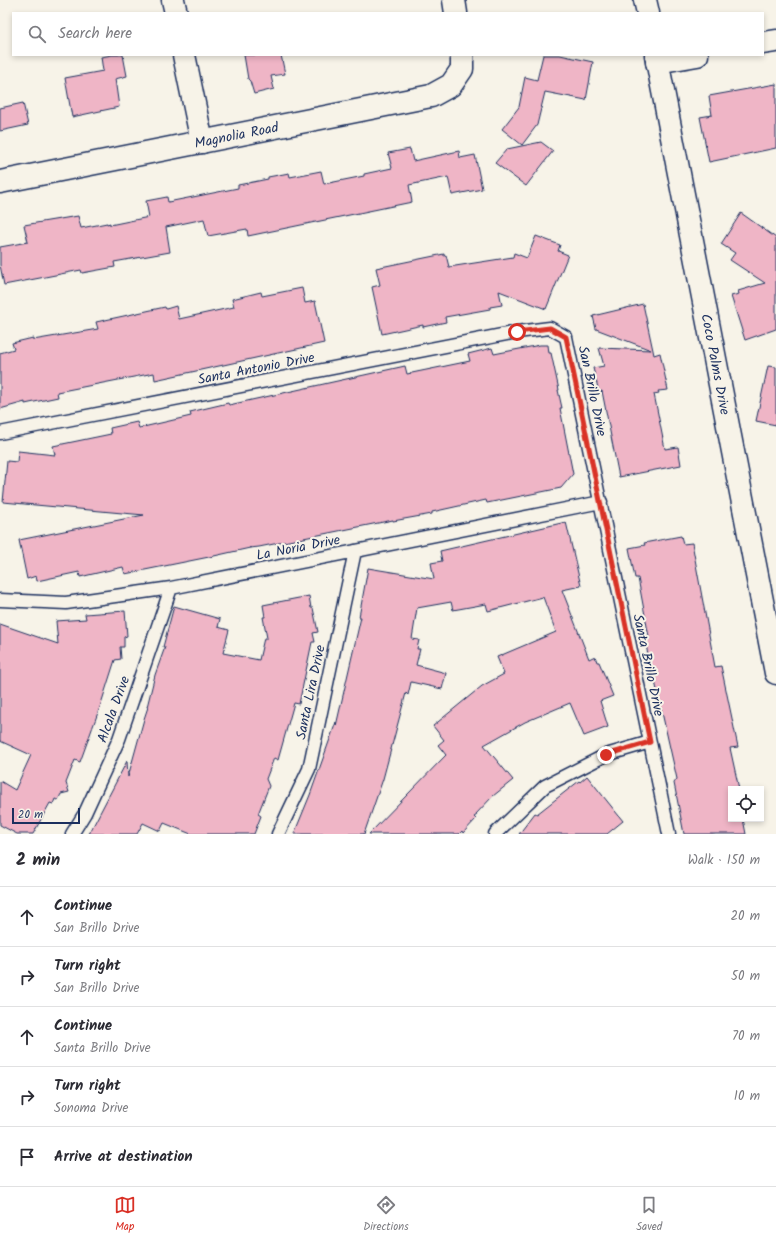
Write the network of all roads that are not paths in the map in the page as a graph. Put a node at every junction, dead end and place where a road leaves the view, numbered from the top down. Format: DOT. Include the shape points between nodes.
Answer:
graph roads {
  1 [pos="173,0"];
  2 [pos="454,0"];
  3 [pos="645,0"];
  4 [pos="176,12"];
  5 [pos="456,12"];
  6 [pos="648,12"];
  7 [pos="776,41"];
  8 [pos="764,43"];
  9 [pos="184,56"];
  10 [pos="683,56"];
  11 [pos="656,58"];
  12 [pos="462,62"];
  13 [pos="202,142"];
  14 [pos="0,182"];
  15 [pos="517,332"];
  16 [pos="0,433"];
  17 [pos="601,502"];
  18 [pos="355,552"];
  19 [pos="171,588"];
  20 [pos="0,600"];
  21 [pos="776,673"];
  22 [pos="650,742"];
  23 [pos="72,834"];
  24 [pos="278,834"];
  25 [pos="495,834"];
  26 [pos="669,834"];
  1 -- 4 [label="street"];
  2 -- 5 [label="street"];
  3 -- 6 [label="street"];
  7 -- 8 [label="street"];
  9 -- 13 [label="street"];
  10 -- 11 [label="street"];
  11 -- 21 [label="street, Coco Palms Drive"];
  12 -- 13 [label="street, Magnolia Road" via="451,85 431,96"];
  13 -- 14 [label="street, Magnolia Road"];
  15 -- 16 [label="lane, Santa Antonio Drive"];
  15 -- 17 [label="lane, San Brillo Drive" via="550,328 566,337"];
  17 -- 18 [label="lane, La Noria Drive"];
  17 -- 22 [label="lane, Santa Brillo Drive"];
  18 -- 19 [label="lane, La Noria Drive"];
  18 -- 24 [label="lane, Santa Lira Drive" via="309,769"];
  19 -- 20 [label="lane, La Noria Drive" via="66,603"];
  19 -- 23 [label="lane, Alcala Drive" via="119,739"];
  22 -- 25 [label="lane" via="606,755 546,786"];
  22 -- 26 [label="lane, Santa Brillo Drive"];
}
